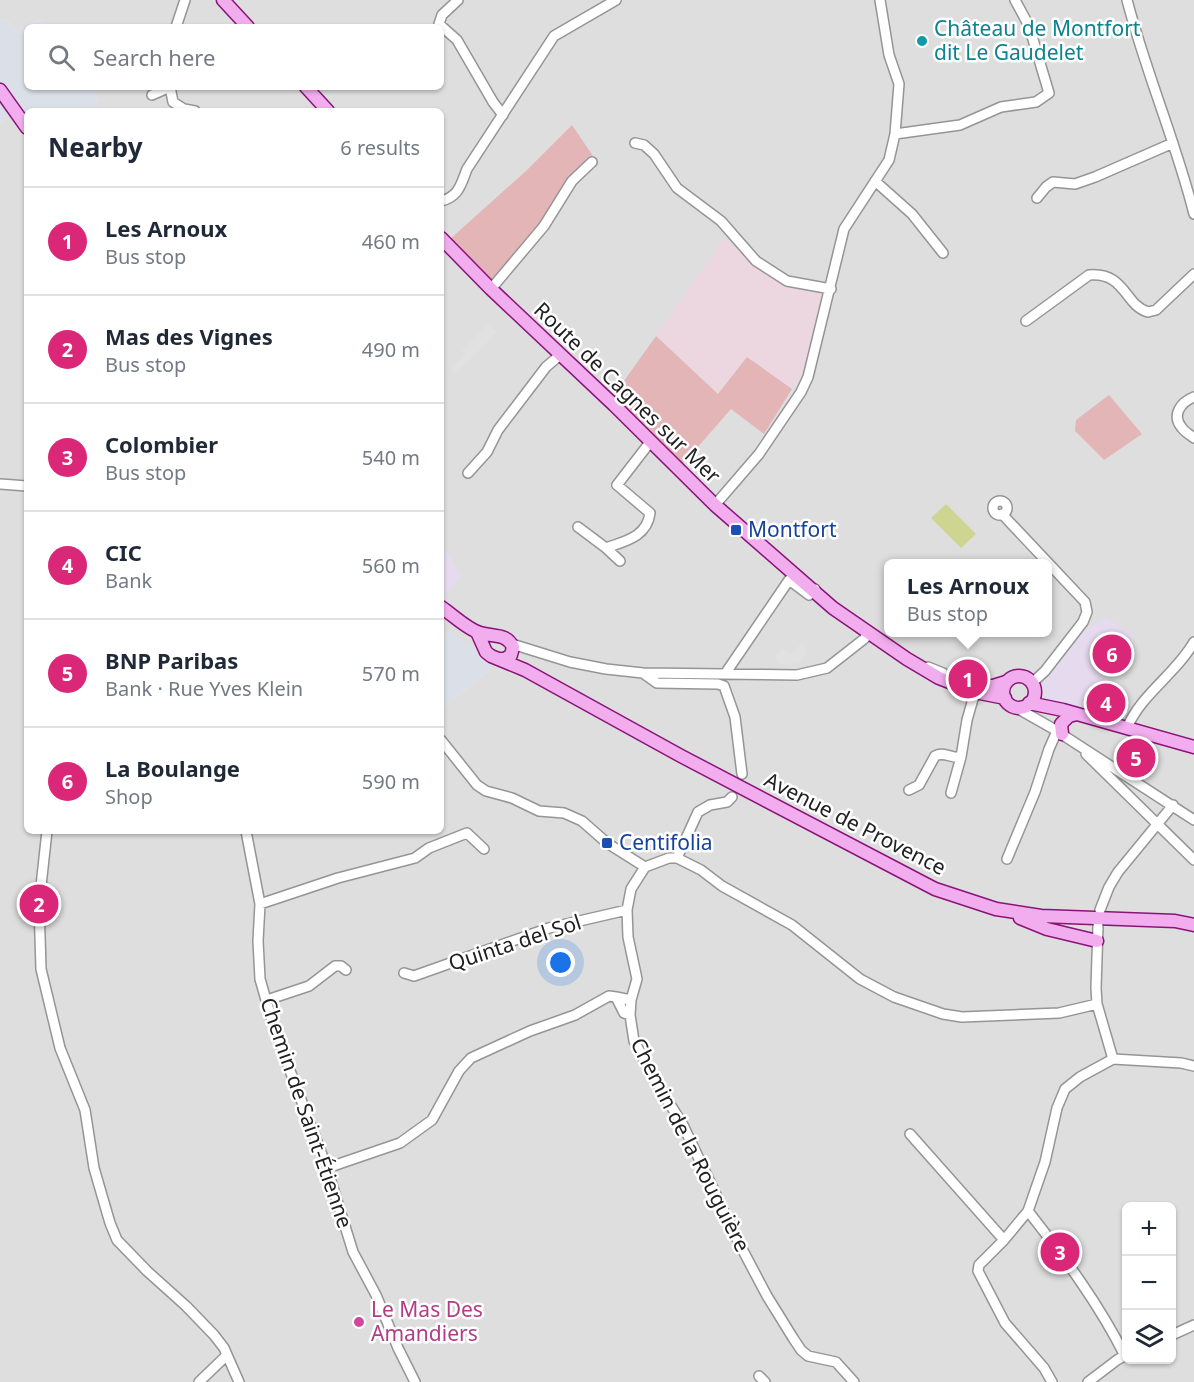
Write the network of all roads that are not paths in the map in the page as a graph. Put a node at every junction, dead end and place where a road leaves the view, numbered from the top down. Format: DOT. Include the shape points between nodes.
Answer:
graph roads {
  1 [pos="185,0"];
  2 [pos="223,0"];
  3 [pos="458,0"];
  4 [pos="616,0"];
  5 [pos="880,0"];
  6 [pos="1015,0"];
  7 [pos="1127,0"];
  8 [pos="177,24"];
  9 [pos="245,24"];
  10 [pos="439,24"];
  11 [pos="444,28"];
  12 [pos="0,90"];
  13 [pos="163,90"];
  14 [pos="171,90"];
  15 [pos="309,90"];
  16 [pos="152,95"];
  17 [pos="182,108"];
  18 [pos="325,108"];
  19 [pos="503,115"];
  20 [pos="24,124"];
  21 [pos="895,134"];
  22 [pos="635,143"];
  23 [pos="1173,143"];
  24 [pos="592,162"];
  25 [pos="875,181"];
  26 [pos="1037,198"];
  27 [pos="444,200"];
  28 [pos="1194,214"];
  29 [pos="444,241"];
  30 [pos="943,253"];
  31 [pos="1194,274"];
  32 [pos="491,289"];
  33 [pos="831,289"];
  34 [pos="1026,321"];
  35 [pos="560,355"];
  36 [pos="1194,397"];
  37 [pos="1194,438"];
  38 [pos="651,441"];
  39 [pos="468,473"];
  40 [pos="0,484"];
  41 [pos="24,486"];
  42 [pos="715,505"];
  43 [pos="1002,514"];
  44 [pos="578,527"];
  45 [pos="606,548"];
  46 [pos="1040,559"];
  47 [pos="620,561"];
  48 [pos="1052,571"];
  49 [pos="815,589"];
  50 [pos="836,600"];
  51 [pos="444,609"];
  52 [pos="866,629"];
  53 [pos="884,633"];
  54 [pos="890,637"];
  55 [pos="487,640"];
  56 [pos="1194,642"];
  57 [pos="511,651"];
  58 [pos="1194,656"];
  59 [pos="1180,661"];
  60 [pos="643,673"];
  61 [pos="943,673"];
  62 [pos="725,674"];
  63 [pos="1006,682"];
  64 [pos="975,692"];
  65 [pos="1032,694"];
  66 [pos="1005,698"];
  67 [pos="1015,707"];
  68 [pos="1077,714"];
  69 [pos="1036,718"];
  70 [pos="1127,728"];
  71 [pos="1063,735"];
  72 [pos="444,744"];
  73 [pos="1194,746"];
  74 [pos="962,757"];
  75 [pos="1107,768"];
  76 [pos="742,774"];
  77 [pos="909,790"];
  78 [pos="951,793"];
  79 [pos="732,797"];
  80 [pos="1173,805"];
  81 [pos="1194,820"];
  82 [pos="1157,825"];
  83 [pos="47,834"];
  84 [pos="247,834"];
  85 [pos="484,849"];
  86 [pos="677,858"];
  87 [pos="1007,859"];
  88 [pos="1194,860"];
  89 [pos="645,867"];
  90 [pos="260,904"];
  91 [pos="996,909"];
  92 [pos="627,910"];
  93 [pos="1100,910"];
  94 [pos="1194,925"];
  95 [pos="1098,926"];
  96 [pos="1097,941"];
  97 [pos="346,970"];
  98 [pos="404,973"];
  99 [pos="616,997"];
  100 [pos="267,1000"];
  101 [pos="631,1000"];
  102 [pos="1097,1004"];
  103 [pos="630,1015"];
  104 [pos="1113,1059"];
  105 [pos="1194,1066"];
  106 [pos="910,1134"];
  107 [pos="327,1168"];
  108 [pos="1028,1211"];
  109 [pos="1004,1240"];
  110 [pos="1194,1325"];
  111 [pos="1176,1333"];
  112 [pos="1122,1349"];
  113 [pos="227,1355"];
  114 [pos="1122,1359"];
  115 [pos="199,1382"];
  116 [pos="239,1382"];
  117 [pos="415,1382"];
  118 [pos="854,1382"];
  119 [pos="1052,1382"];
  120 [pos="1088,1382"];
  1 -- 8 [label="street"];
  2 -- 9 [label="main road"];
  3 -- 10 [label="street" via="442,15"];
  4 -- 19 [label="street" via="554,36"];
  5 -- 21 [label="street" via="889,55 899,84"];
  6 -- 21 [label="street" via="1029,26 1049,93 1036,102 1001,107 960,125"];
  7 -- 23 [label="street"];
  11 -- 19 [label="street" via="458,40"];
  12 -- 20 [label="main road"];
  13 -- 16 [label="street"];
  14 -- 17 [label="street" via="173,102"];
  15 -- 18 [label="main road"];
  19 -- 27 [label="street" via="467,168 458,193"];
  21 -- 25 [label="street" via="889,160"];
  22 -- 33 [label="street" via="654,154 677,188 721,221 756,261 787,280"];
  23 -- 26 [label="street" via="1095,177 1075,183 1053,182"];
  23 -- 28 [label="street"];
  24 -- 32 [label="street" via="572,181 544,226"];
  25 -- 30 [label="street" via="912,214"];
  25 -- 33 [label="street" via="844,229"];
  29 -- 32 [label="main road, Route de Cagnes sur Mer"];
  31 -- 34 [label="street" via="1148,312 1113,279 1089,275"];
  32 -- 35 [label="main road, Route de Cagnes sur Mer"];
  33 -- 42 [label="street" via="801,392 759,454"];
  35 -- 38 [label="main road, Route de Cagnes sur Mer"];
  35 -- 39 [label="street" via="546,367"];
  36 -- 37 [label="street" via="1185,400 1177,418 1181,428"];
  38 -- 42 [label="main road, Route de Cagnes sur Mer"];
  38 -- 45 [label="street" via="617,485 650,513 649,521 638,536"];
  40 -- 41 [label="street"];
  42 -- 49 [label="main road, Route de Cagnes sur Mer"];
  43 -- 46 [label="street"];
  44 -- 45 [label="street"];
  45 -- 47 [label="street"];
  48 -- 65 [label="street" via="1084,602 1087,612"];
  49 -- 50 [label="main road, Route de Cagnes sur Mer"];
  49 -- 52 [label="main road, Route de Cagnes sur Mer"];
  49 -- 62 [label="street" via="809,595 789,580"];
  50 -- 52 [label="main road"];
  50 -- 53 [label="main road, Route de Cagnes sur Mer"];
  51 -- 55 [label="main road"];
  52 -- 61 [label="street"];
  52 -- 62 [label="street" via="864,639 827,668 797,675"];
  52 -- 64 [label="main road, Route de Cagnes sur Mer" via="921,668"];
  54 -- 61 [label="main road, Route de Cagnes sur Mer"];
  55 -- 57 [label="main road" via="499,635 506,638"];
  55 -- 57 [label="main road, Avenue de Provence" via="486,652"];
  56 -- 59 [label="street"];
  57 -- 60 [label="street"];
  57 -- 91 [label="main road, Avenue de Provence" via="525,670 681,756 935,889"];
  58 -- 59 [label="street"];
  59 -- 70 [label="street" via="1134,712"];
  60 -- 62 [label="street"];
  60 -- 76 [label="street" via="657,683 724,686 735,717"];
  61 -- 63 [label="main road, Route de Cagnes sur Mer" via="982,687"];
  63 -- 65 [label="main road" via="1016,676 1028,679"];
  63 -- 66 [label="main road"];
  64 -- 66 [label="main road, Route de Cagnes sur Mer"];
  64 -- 74 [label="street" via="966,720"];
  65 -- 67 [label="main road" via="1020,707"];
  65 -- 68 [label="main road"];
  65 -- 69 [label="street" via="1030,709"];
  66 -- 67 [label="main road"];
  67 -- 69 [label="street"];
  68 -- 70 [label="main road"];
  68 -- 71 [label="main road" via="1061,724"];
  69 -- 71 [label="street"];
  70 -- 73 [label="main road"];
  71 -- 75 [label="street"];
  71 -- 87 [label="street" via="1048,749"];
  72 -- 89 [label="street" via="486,791 539,811 564,813 582,821 607,843"];
  74 -- 77 [label="street" via="934,756 919,785"];
  74 -- 78 [label="street"];
  75 -- 80 [label="street"];
  75 -- 82 [label="street"];
  79 -- 86 [label="street" via="698,812"];
  80 -- 81 [label="street"];
  80 -- 82 [label="street"];
  82 -- 88 [label="street"];
  82 -- 93 [label="street" via="1118,872"];
  83 -- 113 [label="street" via="39,904 41,969 60,1048 85,1110 94,1168 110,1223 117,1240 214,1335"];
  84 -- 90 [label="street, Chemin de Saint-Étienne"];
  85 -- 90 [label="street" via="467,833 415,858"];
  86 -- 89 [label="street"];
  86 -- 102 [label="street" via="792,925 860,979 894,997 962,1017 1059,1013"];
  89 -- 92 [label="street, Chemin de la Rouguière" via="631,889"];
  90 -- 100 [label="street, Chemin de Saint-Étienne" via="260,969"];
  91 -- 94 [label="main road, Avenue de Provence" via="1041,916"];
  91 -- 96 [label="main road" via="1047,929"];
  92 -- 98 [label="street, Quinta del Sol" via="549,928 414,976"];
  92 -- 101 [label="street, Chemin de la Rouguière" via="637,979"];
  95 -- 96 [label="street"];
  96 -- 102 [label="street"];
  97 -- 100 [label="street" via="335,966 309,986"];
  99 -- 101 [label="street"];
  99 -- 103 [label="street" via="624,1013"];
  99 -- 107 [label="street" via="609,996 575,1015 471,1059 459,1071 432,1120 400,1143"];
  100 -- 107 [label="street, Chemin de Saint-Étienne"];
  101 -- 103 [label="street, Chemin de la Rouguière"];
  102 -- 104 [label="street"];
  103 -- 118 [label="street, Chemin de la Rouguière" via="634,1041 683,1125 767,1296 801,1350 808,1356 836,1362"];
  104 -- 105 [label="street"];
  104 -- 108 [label="street" via="1065,1089"];
  106 -- 109 [label="street"];
  107 -- 117 [label="street, Chemin de Saint-Étienne" via="353,1252"];
  108 -- 109 [label="street"];
  108 -- 112 [label="street" via="1060,1252"];
  109 -- 119 [label="street" via="978,1265 978,1271 1005,1323"];
  110 -- 111 [label="street"];
  113 -- 115 [label="street"];
  113 -- 116 [label="street"];
  114 -- 120 [label="street"];
}
